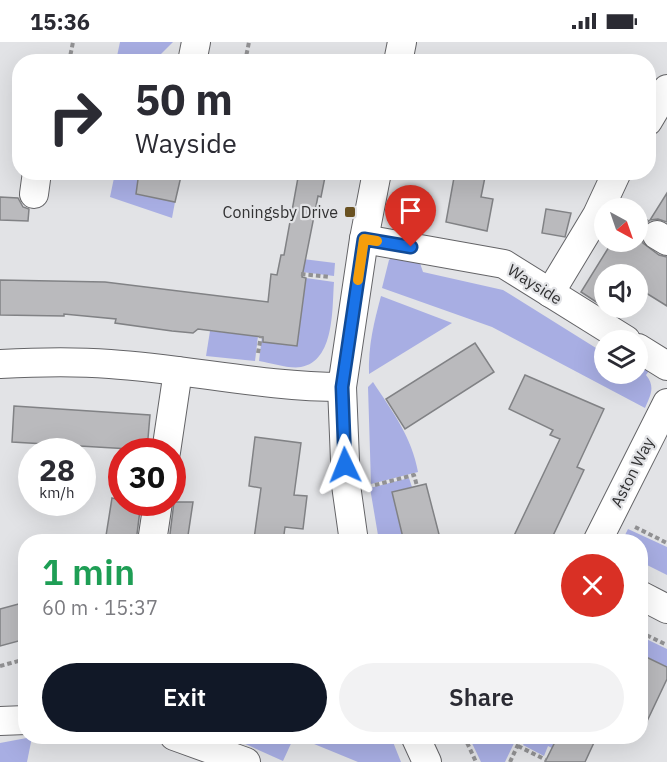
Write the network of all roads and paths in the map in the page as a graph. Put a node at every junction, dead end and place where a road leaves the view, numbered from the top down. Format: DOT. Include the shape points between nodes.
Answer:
graph roads {
  1 [pos="667,89"];
  2 [pos="656,108"];
  3 [pos="375,180"];
  4 [pos="613,180"];
  5 [pos="364,239"];
  6 [pos="550,293"];
  7 [pos="610,330"];
  8 [pos="648,354"];
  9 [pos="0,364"];
  10 [pos="667,366"];
  11 [pos="178,371"];
  12 [pos="342,387"];
  13 [pos="667,403"];
  14 [pos="168,438"];
  15 [pos="368,486"];
  16 [pos="417,486"];
  17 [pos="156,516"];
  18 [pos="153,534"];
  19 [pos="353,534"];
  20 [pos="601,534"];
  21 [pos="648,599"];
  22 [pos="667,609"];
  23 [pos="648,636"];
  24 [pos="667,645"];
  25 [pos="18,661"];
  26 [pos="0,666"];
  27 [pos="18,720"];
  28 [pos="0,721"];
  29 [pos="196,744"];
  30 [pos="419,744"];
  31 [pos="468,744"];
  32 [pos="518,746"];
  33 [pos="546,760"];
  34 [pos="246,762"];
  35 [pos="427,762"];
  36 [pos="476,762"];
  37 [pos="510,762"];
  1 -- 2 [label="street"];
  3 -- 5 [label="street"];
  4 -- 6 [label="street"];
  5 -- 6 [label="street, Wayside" via="504,264"];
  5 -- 12 [label="street"];
  6 -- 7 [label="street, Wayside"];
  8 -- 10 [label="street"];
  9 -- 11 [label="street" via="110,364"];
  11 -- 12 [label="street" via="305,387"];
  11 -- 14 [label="street"];
  12 -- 19 [label="street" via="346,485"];
  13 -- 20 [label="street, Aston Way"];
  15 -- 16 [label="path" via="414,475"];
  17 -- 18 [label="street"];
  21 -- 22 [label="street"];
  23 -- 24 [label="path"];
  25 -- 26 [label="path"];
  27 -- 28 [label="street"];
  29 -- 34 [label="street"];
  30 -- 35 [label="street"];
  31 -- 36 [label="path"];
  32 -- 33 [label="path"];
  32 -- 37 [label="path"];
}
